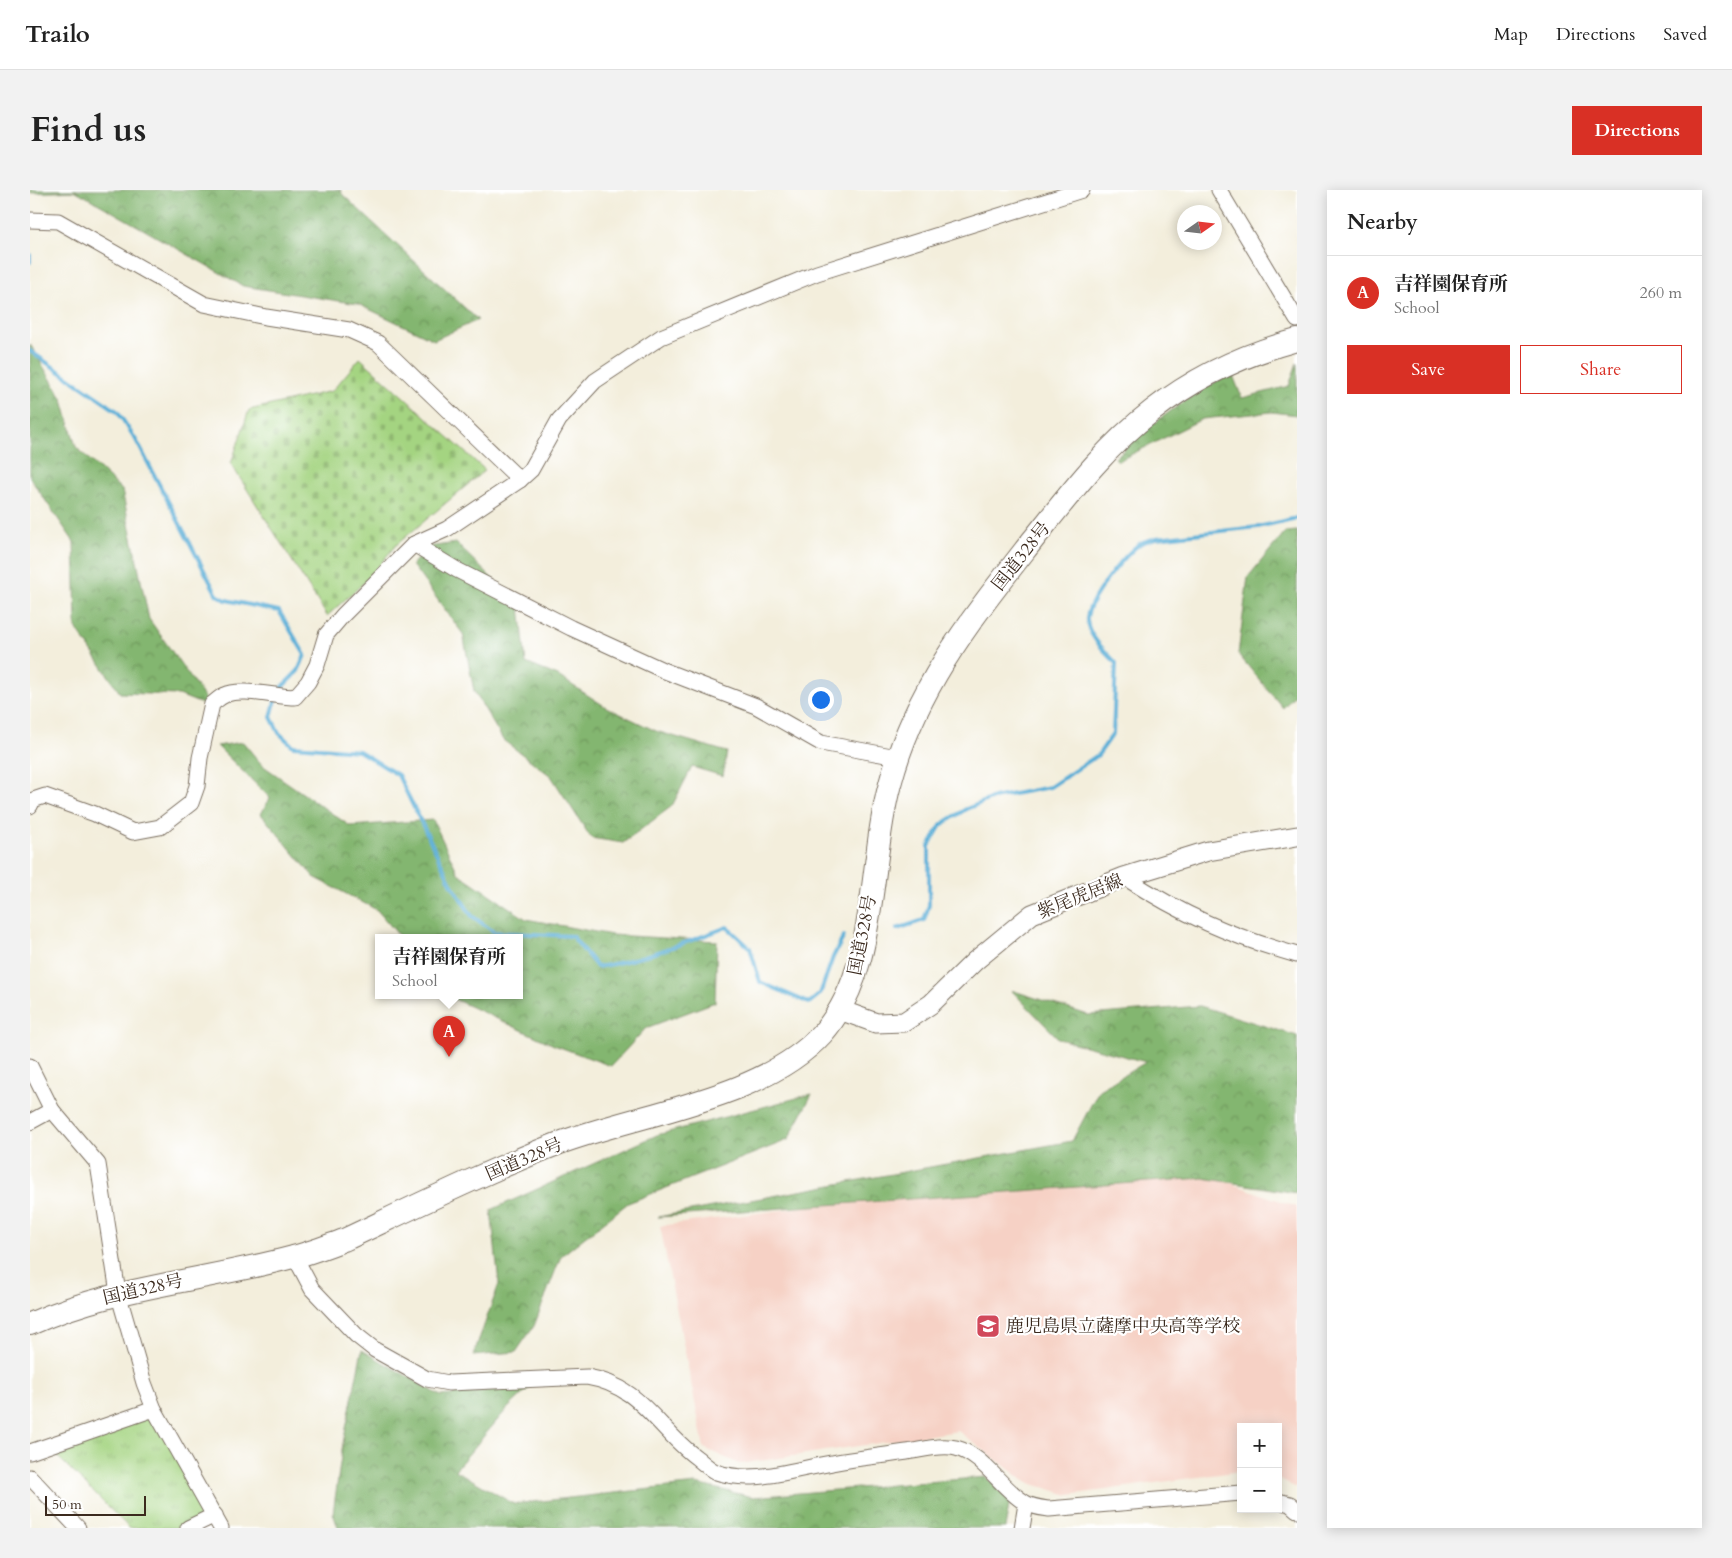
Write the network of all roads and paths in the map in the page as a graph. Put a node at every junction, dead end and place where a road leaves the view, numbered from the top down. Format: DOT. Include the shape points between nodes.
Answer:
graph roads {
  1 [pos="1082,190"];
  2 [pos="1219,190"];
  3 [pos="30,220"];
  4 [pos="1297,320"];
  5 [pos="1297,340"];
  6 [pos="520,480"];
  7 [pos="414,544"];
  8 [pos="897,757"];
  9 [pos="30,806"];
  10 [pos="1297,836"];
  11 [pos="1124,877"];
  12 [pos="1297,955"];
  13 [pos="840,1010"];
  14 [pos="30,1066"];
  15 [pos="52,1110"];
  16 [pos="30,1122"];
  17 [pos="295,1257"];
  18 [pos="118,1293"];
  19 [pos="30,1324"];
  20 [pos="154,1409"];
  21 [pos="30,1452"];
  22 [pos="30,1477"];
  23 [pos="1237,1493"];
  24 [pos="1282,1501"];
  25 [pos="1026,1504"];
  26 [pos="1297,1510"];
  27 [pos="218,1522"];
  28 [pos="78,1528"];
  29 [pos="188,1528"];
  30 [pos="1022,1528"];
  1 -- 6 [label="street" via="817,273 661,337 595,380 559,420 531,470"];
  2 -- 4 [label="street"];
  3 -- 6 [label="street" via="58,221 204,304 349,330 378,343"];
  5 -- 8 [label="highway, 国道328号" via="1245,358 1184,389 1154,409 1103,455 1064,500 958,638 924,692"];
  6 -- 7 [label="street" via="447,529"];
  7 -- 8 [label="street" via="457,570 571,628 665,671 756,706 821,743"];
  7 -- 9 [label="street" via="326,634 317,665 295,697 249,692 226,694 212,704 191,803 160,827 133,832 45,796 33,800"];
  8 -- 13 [label="highway, 国道328号" via="880,823 860,957 853,983"];
  10 -- 11 [label="main road, 紫尾虎居線" via="1208,851"];
  11 -- 12 [label="street" via="1194,919"];
  11 -- 13 [label="main road, 紫尾虎居線" via="1032,914 975,961 931,1004 904,1022 876,1023"];
  13 -- 17 [label="highway, 国道328号" via="822,1034 798,1056 768,1076 553,1146 344,1240"];
  14 -- 15 [label="street"];
  15 -- 16 [label="street"];
  15 -- 18 [label="street" via="98,1164"];
  17 -- 18 [label="highway, 国道328号"];
  17 -- 25 [label="street" via="312,1289 356,1335 375,1350 427,1379 448,1383 587,1377 604,1380 620,1386 652,1413 688,1452 715,1471 737,1476 762,1477 831,1463 956,1448 977,1460"];
  18 -- 19 [label="highway, 国道328号"];
  18 -- 20 [label="street"];
  20 -- 21 [label="street"];
  20 -- 27 [label="street"];
  22 -- 28 [label="street"];
  23 -- 25 [label="street" via="1049,1510"];
  24 -- 26 [label="street"];
  25 -- 30 [label="street"];
  27 -- 29 [label="street"];
}
